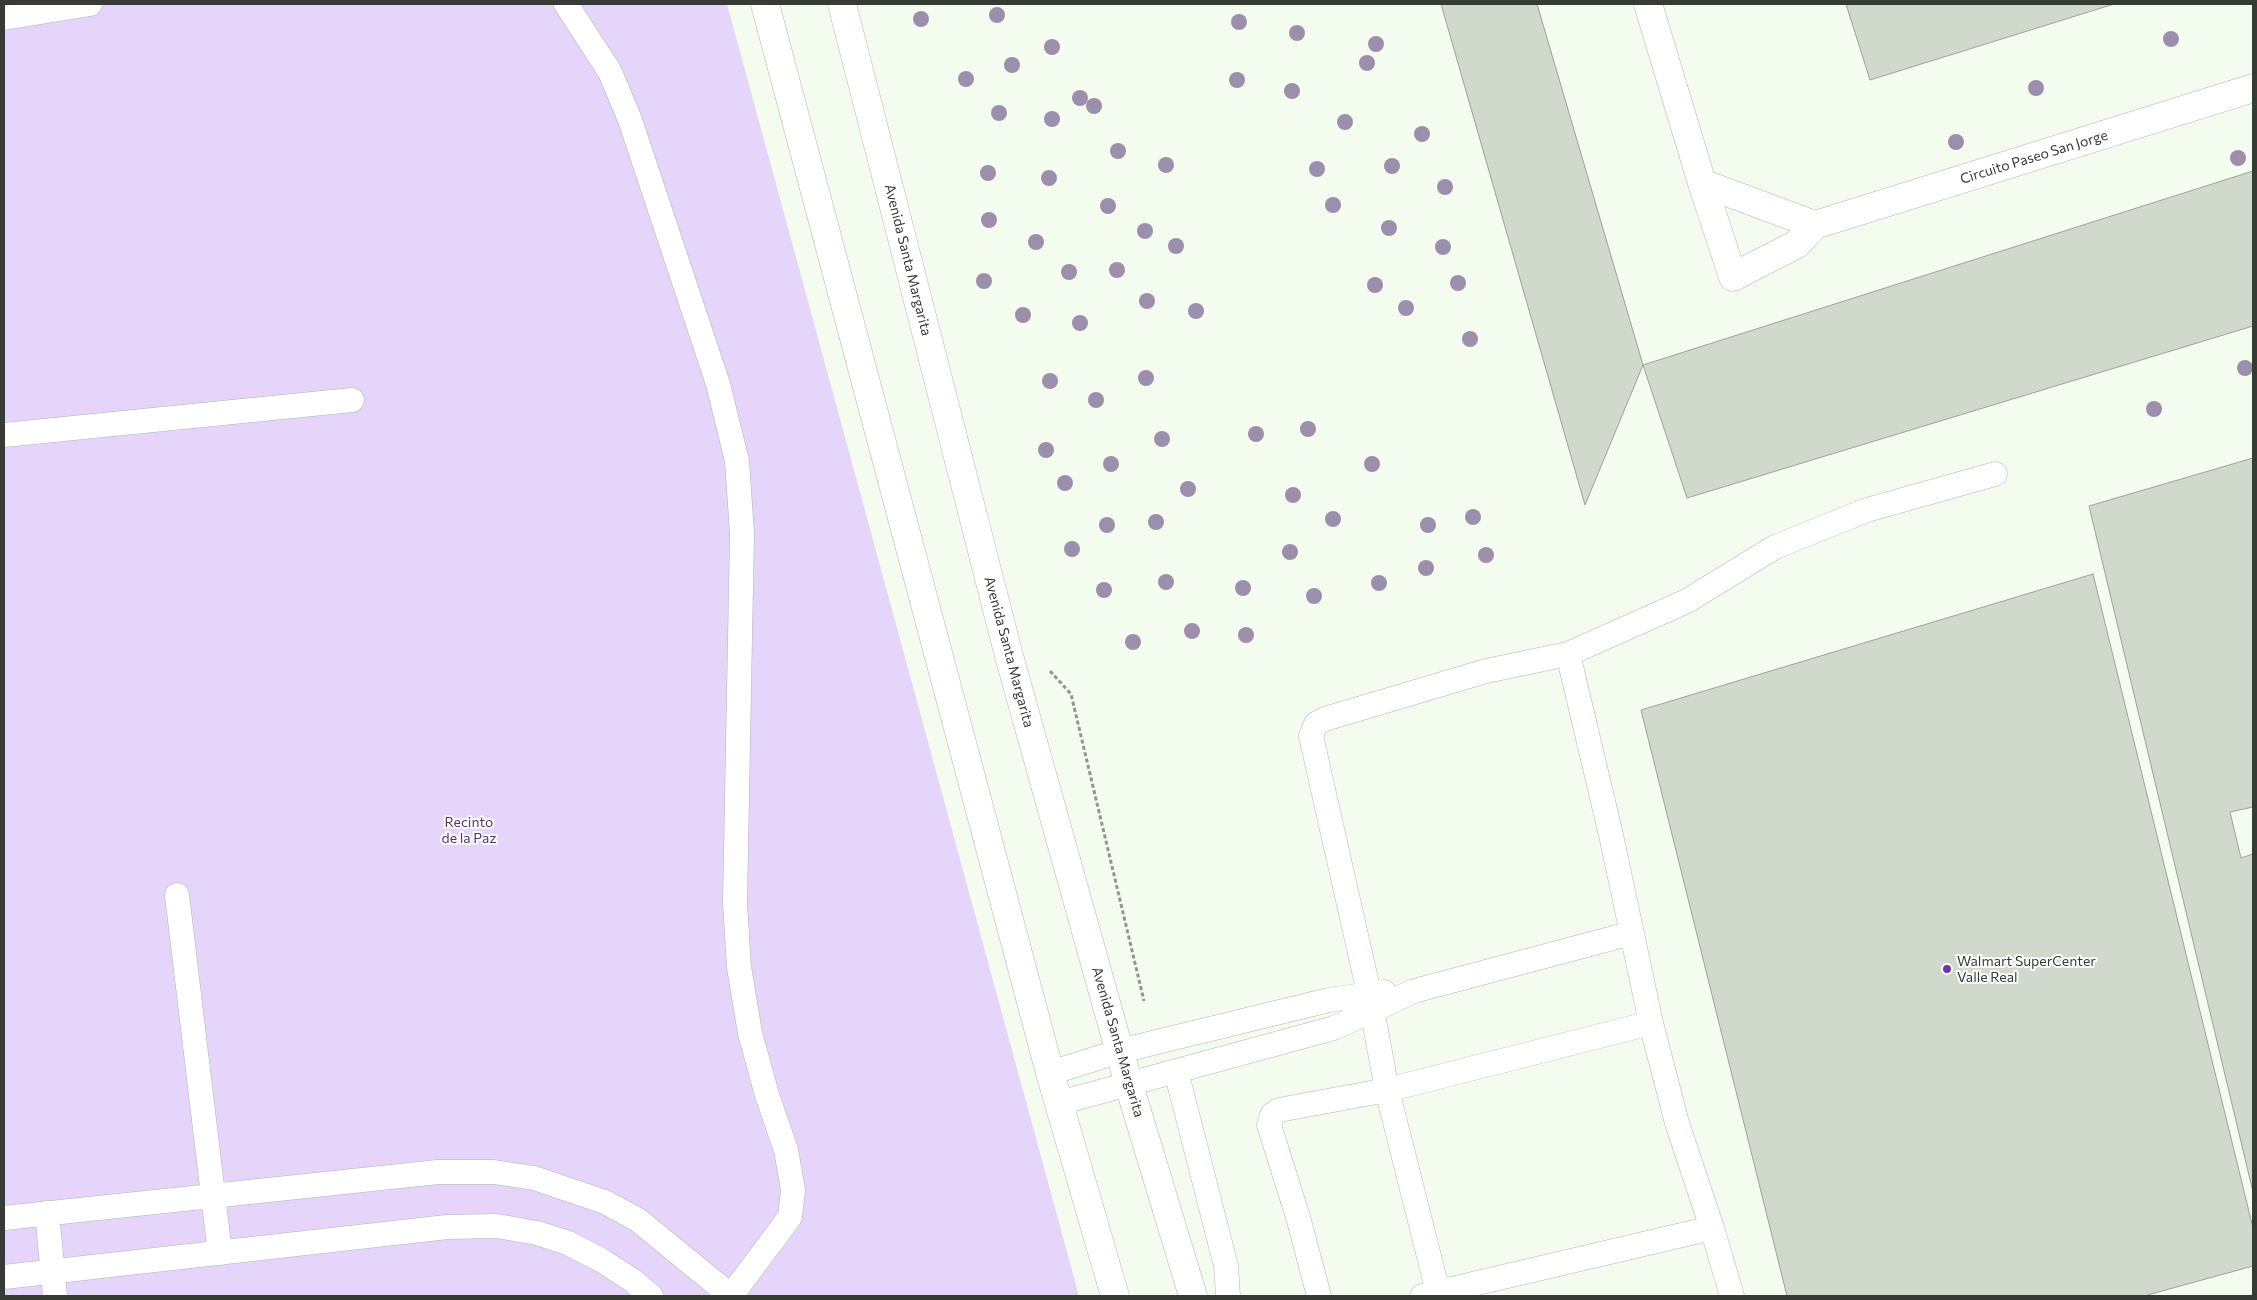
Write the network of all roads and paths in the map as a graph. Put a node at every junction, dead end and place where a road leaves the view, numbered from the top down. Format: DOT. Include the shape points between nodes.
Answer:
graph roads {
  1 [pos="90,4"];
  2 [pos="566,4"];
  3 [pos="765,4"];
  4 [pos="842,4"];
  5 [pos="1648,4"];
  6 [pos="4,18"];
  7 [pos="2253,88"];
  8 [pos="1702,183"];
  9 [pos="1815,225"];
  10 [pos="352,400"];
  11 [pos="4,435"];
  12 [pos="1995,474"];
  13 [pos="1568,654"];
  14 [pos="1009,656"];
  15 [pos="177,895"];
  16 [pos="1632,933"];
  17 [pos="1371,1002"];
  18 [pos="1145,1004"];
  19 [pos="1651,1024"];
  20 [pos="1120,1051"];
  21 [pos="1176,1071"];
  22 [pos="1050,1072"];
  23 [pos="1129,1085"];
  24 [pos="1387,1090"];
  25 [pos="1059,1103"];
  26 [pos="214,1196"];
  27 [pos="47,1213"];
  28 [pos="4,1218"];
  29 [pos="1712,1228"];
  30 [pos="220,1253"];
  31 [pos="53,1271"];
  32 [pos="4,1277"];
  33 [pos="1430,1294"];
  34 [pos="55,1296"];
  35 [pos="651,1296"];
  36 [pos="731,1296"];
  37 [pos="1115,1296"];
  38 [pos="1193,1296"];
  39 [pos="1228,1296"];
  40 [pos="1319,1296"];
  41 [pos="1732,1296"];
  1 -- 6 [label="lane"];
  2 -- 36 [label="lane" via="610,72 630,120 718,384 737,461 742,533 735,885 739,967 750,1033 786,1150 793,1190 790,1217"];
  3 -- 22 [label="main road"];
  4 -- 14 [label="main road, Avenida Santa Margarita"];
  5 -- 8 [label="main road, Circuito Paseo San Jorge"];
  7 -- 9 [label="main road, Circuito Paseo San Jorge"];
  8 -- 9 [label="main road"];
  8 -- 9 [label="main road, Circuito Paseo San Jorge" via="1733,277 1797,244"];
  10 -- 11 [label="lane"];
  12 -- 13 [label="lane" via="1867,510 1775,547 1687,601"];
  13 -- 16 [label="lane"];
  13 -- 17 [label="lane" via="1486,671 1316,724 1311,736"];
  14 -- 18 [label="path" via="1049,670 1071,694"];
  14 -- 20 [label="main road, Avenida Santa Margarita"];
  15 -- 26 [label="lane"];
  16 -- 17 [label="lane"];
  16 -- 19 [label="lane"];
  17 -- 20 [label="lane" via="1329,1000"];
  17 -- 21 [label="lane" via="1334,1028"];
  17 -- 24 [label="lane"];
  19 -- 24 [label="lane"];
  19 -- 29 [label="lane" via="1677,1123"];
  20 -- 22 [label="lane"];
  20 -- 23 [label="main road, Avenida Santa Margarita"];
  21 -- 23 [label="lane"];
  21 -- 39 [label="lane" via="1226,1266"];
  22 -- 25 [label="main road"];
  23 -- 25 [label="lane"];
  23 -- 38 [label="main road, Avenida Santa Margarita"];
  24 -- 33 [label="lane"];
  24 -- 40 [label="lane" via="1279,1110 1272,1115 1270,1125"];
  25 -- 37 [label="main road"];
  26 -- 27 [label="lane"];
  26 -- 30 [label="lane"];
  26 -- 36 [label="lane" via="438,1172 494,1172 534,1178 605,1202 638,1220"];
  27 -- 28 [label="lane"];
  27 -- 31 [label="lane"];
  29 -- 33 [label="lane"];
  29 -- 41 [label="lane"];
  30 -- 31 [label="lane"];
  30 -- 35 [label="lane" via="447,1226 497,1226 537,1233 568,1244 601,1260"];
  31 -- 32 [label="lane"];
  31 -- 34 [label="lane"];
}
